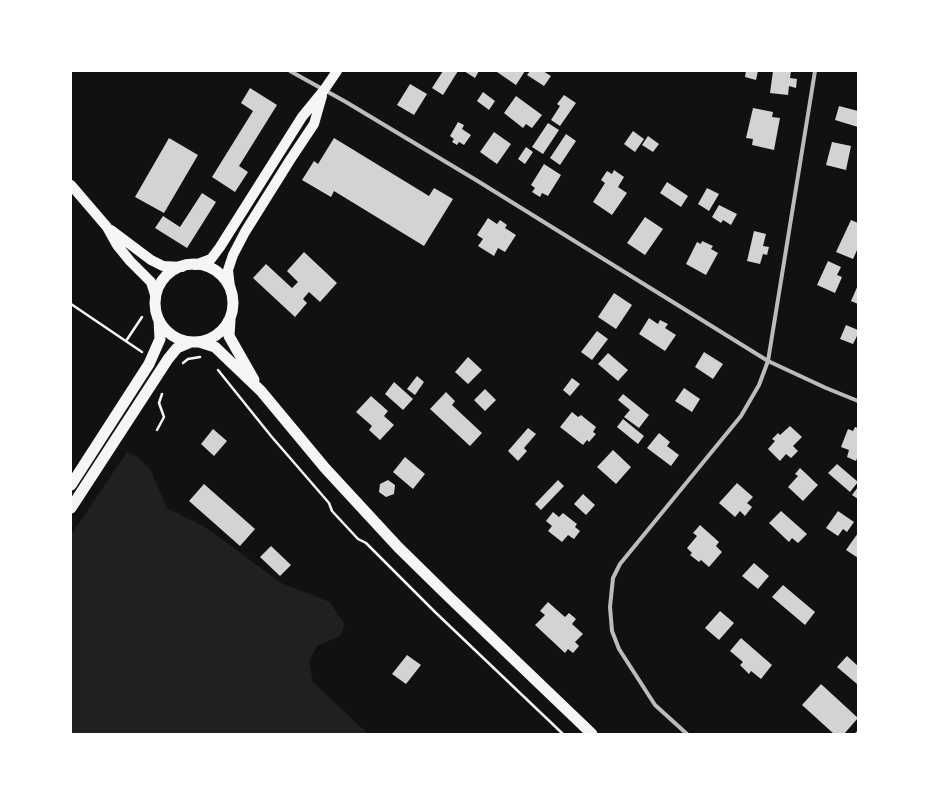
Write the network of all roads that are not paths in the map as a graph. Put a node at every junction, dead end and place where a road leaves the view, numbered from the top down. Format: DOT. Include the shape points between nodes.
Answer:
graph roads {
  1 [pos="290,71"];
  2 [pos="337,71"];
  3 [pos="815,71"];
  4 [pos="324,90"];
  5 [pos="71,186"];
  6 [pos="106,227"];
  7 [pos="195,264"];
  8 [pos="182,266"];
  9 [pos="230,287"];
  10 [pos="156,298"];
  11 [pos="230,319"];
  12 [pos="159,320"];
  13 [pos="195,342"];
  14 [pos="768,361"];
  15 [pos="261,391"];
  16 [pos="858,401"];
  17 [pos="71,485"];
  18 [pos="71,508"];
  19 [pos="592,734"];
  20 [pos="687,734"];
  1 -- 4 [label="street"];
  2 -- 4 [label="main road"];
  3 -- 14 [label="street"];
  4 -- 7 [label="main road" via="298,123 220,247 211,259"];
  4 -- 9 [label="main road" via="314,124 233,255 228,270"];
  4 -- 14 [label="street" via="476,180"];
  5 -- 6 [label="main road"];
  6 -- 8 [label="main road" via="151,260 163,266"];
  6 -- 10 [label="main road" via="117,245 152,282"];
  7 -- 8 [label="highway"];
  7 -- 9 [label="highway" via="216,271"];
  8 -- 10 [label="highway" via="164,279"];
  9 -- 11 [label="highway" via="233,309"];
  10 -- 12 [label="highway"];
  11 -- 13 [label="highway" via="217,335 208,340"];
  11 -- 15 [label="highway" via="229,336"];
  12 -- 13 [label="highway" via="172,335 181,340"];
  12 -- 17 [label="highway" via="160,339 149,364"];
  13 -- 15 [label="highway" via="215,347"];
  13 -- 18 [label="highway" via="177,348 168,359"];
  14 -- 16 [label="street"];
  14 -- 20 [label="street" via="759,385 741,416 620,564 613,578 610,607 612,631 619,649 655,705"];
  15 -- 19 [label="highway" via="324,468 398,547"];
}
